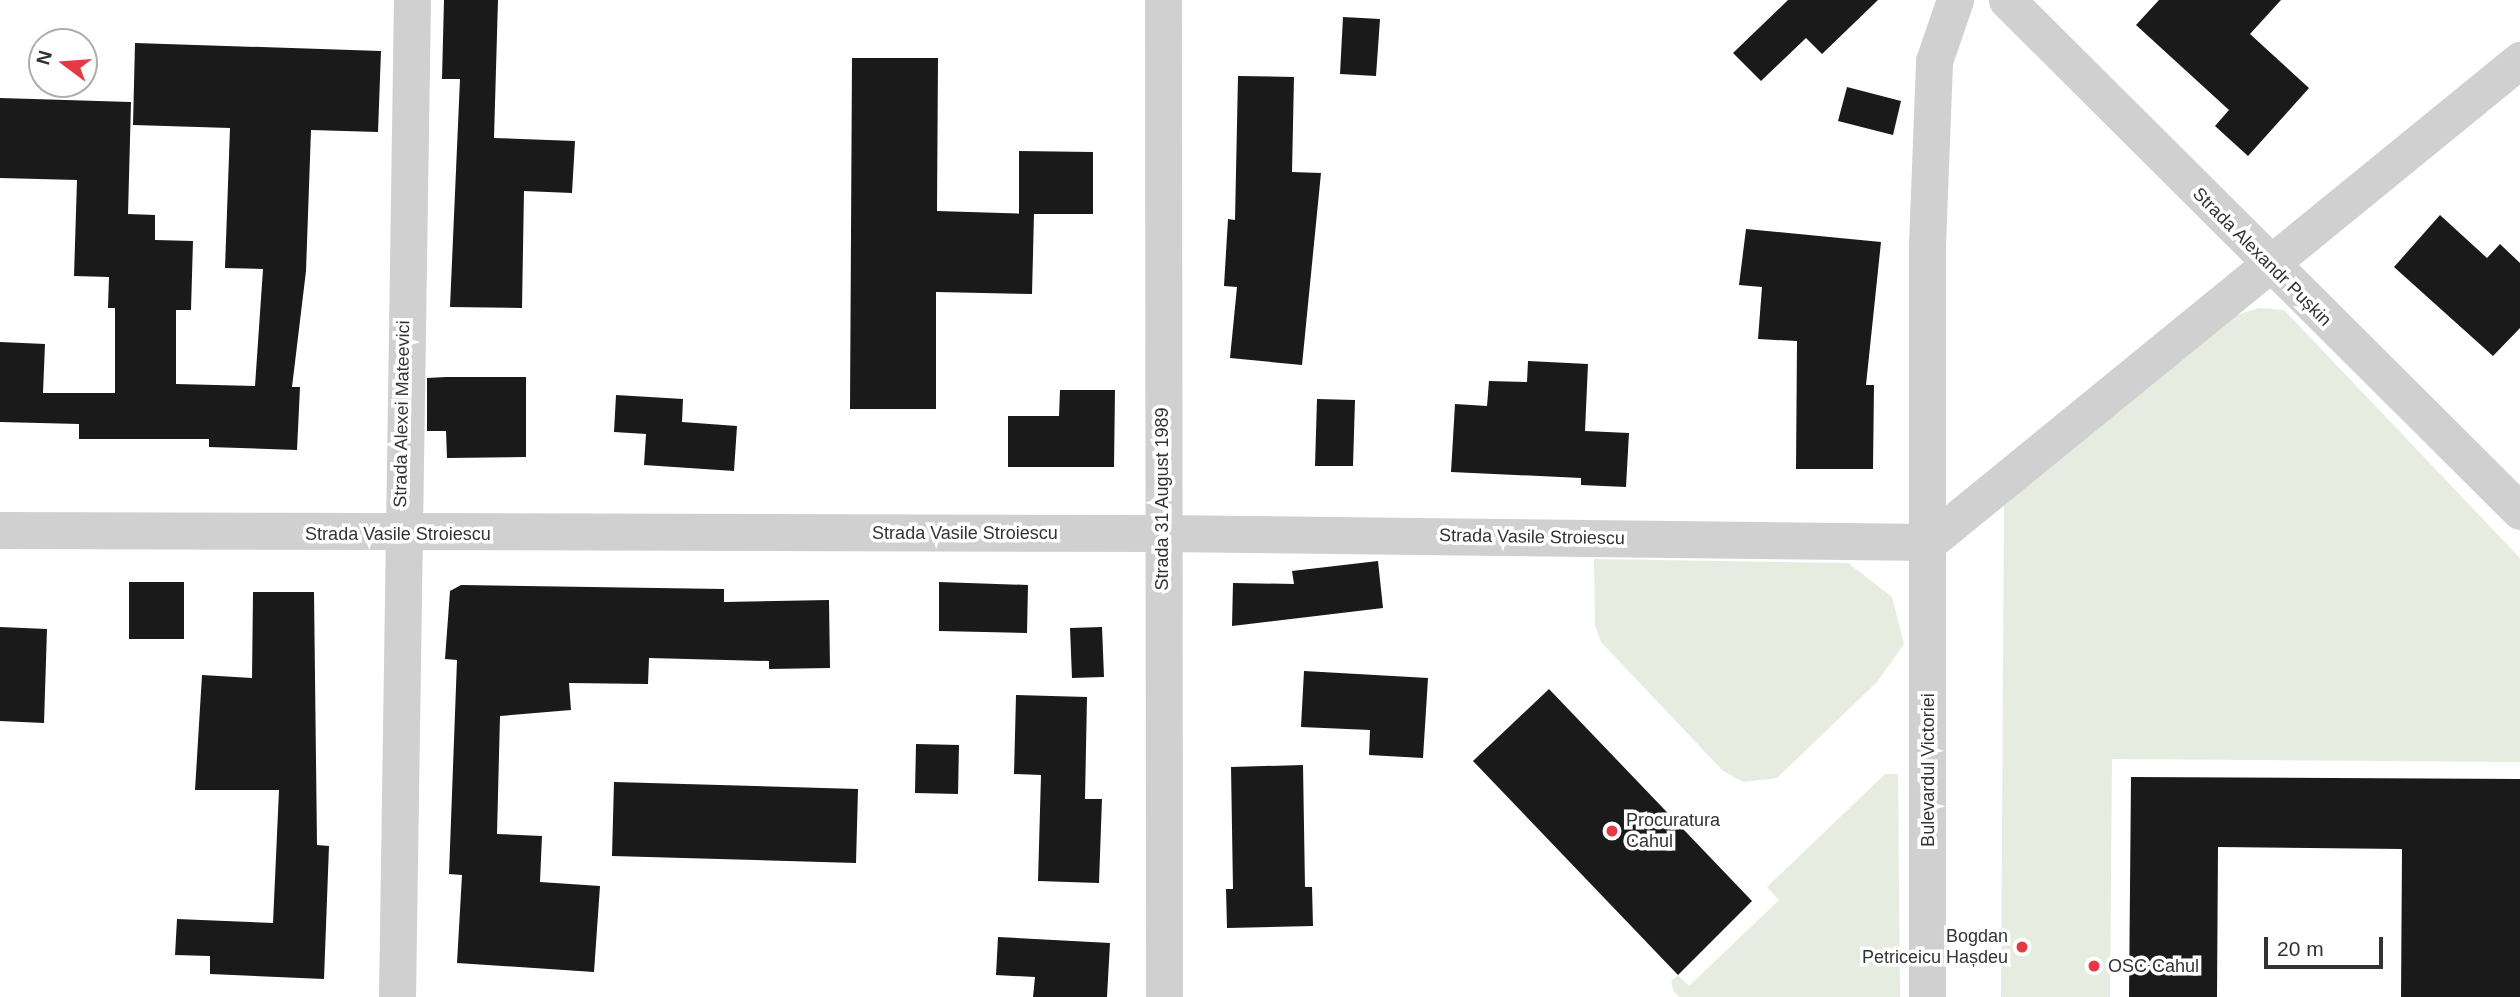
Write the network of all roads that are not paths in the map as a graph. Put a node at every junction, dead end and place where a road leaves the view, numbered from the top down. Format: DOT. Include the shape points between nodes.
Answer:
graph roads {
  1 [pos="412,0"];
  2 [pos="1163,0"];
  3 [pos="1955,0"];
  4 [pos="2007,0"];
  5 [pos="2520,60"];
  6 [pos="2270,265"];
  7 [pos="2520,510"];
  8 [pos="0,530"];
  9 [pos="1161,533"];
  10 [pos="400,534"];
  11 [pos="1929,542"];
  12 [pos="397,997"];
  13 [pos="1164,997"];
  14 [pos="1927,997"];
  1 -- 10 [label="street, Strada Alexei Mateevici"];
  2 -- 9 [label="street, Strada 31 August 1989"];
  3 -- 11 [label="street, Bulevardul Victoriei" via="1934,61 1927,245"];
  4 -- 6 [label="street, Strada Alexandr Pușkin"];
  5 -- 6 [label="street"];
  6 -- 7 [label="street, Strada Alexandr Pușkin"];
  6 -- 11 [label="street"];
  8 -- 10 [label="street, Strada Vasile Stroiescu"];
  9 -- 10 [label="street, Strada Vasile Stroiescu"];
  9 -- 11 [label="street, Strada Vasile Stroiescu"];
  9 -- 13 [label="street, Strada 31 August 1989"];
  10 -- 12 [label="street, Strada Alexei Mateevici"];
  11 -- 14 [label="street, Bulevardul Victoriei"];
}
